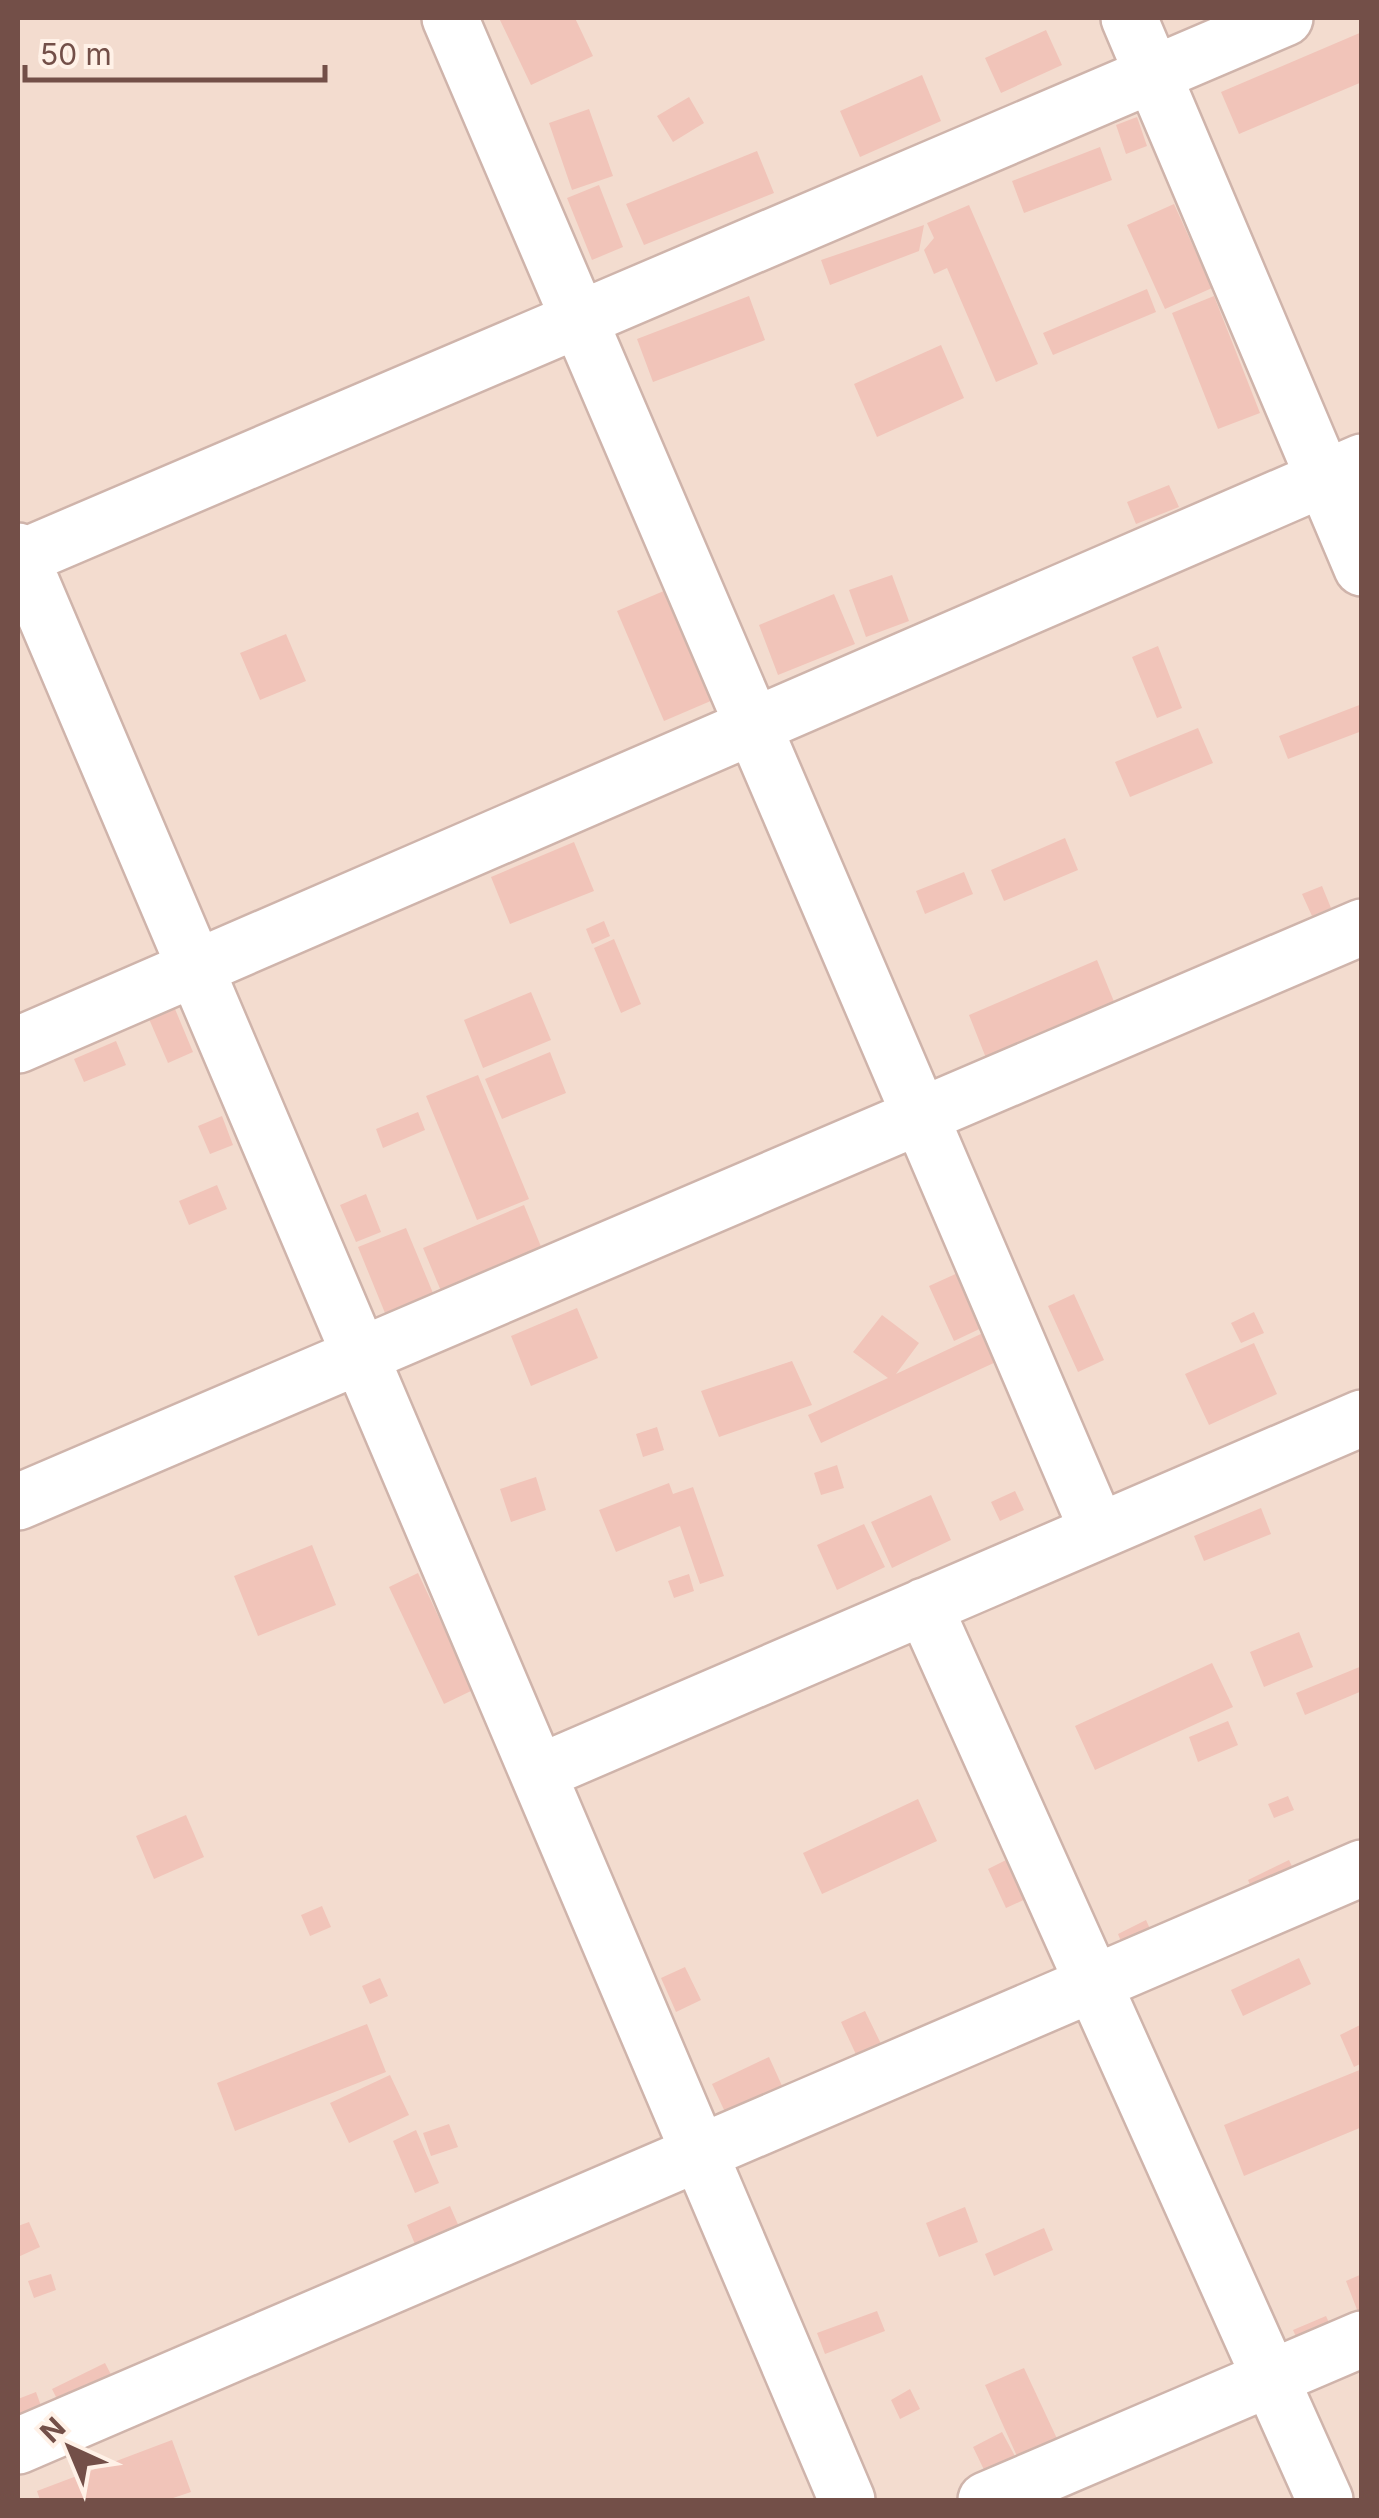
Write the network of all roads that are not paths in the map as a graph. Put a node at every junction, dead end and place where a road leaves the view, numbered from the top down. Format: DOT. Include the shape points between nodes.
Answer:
graph roads {
  1 [pos="450,18"];
  2 [pos="1129,18"];
  3 [pos="1285,18"];
  4 [pos="1153,74"];
  5 [pos="580,319"];
  6 [pos="1342,470"];
  7 [pos="18,556"];
  8 [pos="1362,568"];
  9 [pos="754,726"];
  10 [pos="1362,927"];
  11 [pos="196,968"];
  12 [pos="18,1045"];
  13 [pos="921,1115"];
  14 [pos="360,1355"];
  15 [pos="1362,1418"];
  16 [pos="18,1502"];
  17 [pos="1098,1531"];
  18 [pos="924,1606"];
  19 [pos="538,1773"];
  20 [pos="1362,1868"];
  21 [pos="1094,1983"];
  22 [pos="699,2152"];
  23 [pos="1362,2339"];
  24 [pos="1270,2378"];
  25 [pos="18,2446"];
  26 [pos="847,2500"];
  27 [pos="986,2500"];
  28 [pos="1325,2500"];
  1 -- 5 [label="street"];
  2 -- 4 [label="street"];
  3 -- 4 [label="street"];
  4 -- 5 [label="street"];
  4 -- 6 [label="street"];
  5 -- 7 [label="street"];
  5 -- 9 [label="street"];
  6 -- 8 [label="street"];
  6 -- 9 [label="street"];
  7 -- 11 [label="street"];
  9 -- 11 [label="street"];
  9 -- 13 [label="street"];
  10 -- 13 [label="street"];
  11 -- 12 [label="street"];
  11 -- 14 [label="street"];
  13 -- 14 [label="street"];
  13 -- 17 [label="street"];
  14 -- 16 [label="street"];
  14 -- 19 [label="street"];
  15 -- 17 [label="street"];
  17 -- 18 [label="street"];
  18 -- 19 [label="street"];
  18 -- 21 [label="street"];
  19 -- 22 [label="street"];
  20 -- 21 [label="street"];
  21 -- 22 [label="street"];
  21 -- 24 [label="street"];
  22 -- 25 [label="street"];
  22 -- 26 [label="street"];
  23 -- 24 [label="street"];
  24 -- 27 [label="street"];
  24 -- 28 [label="street"];
}
